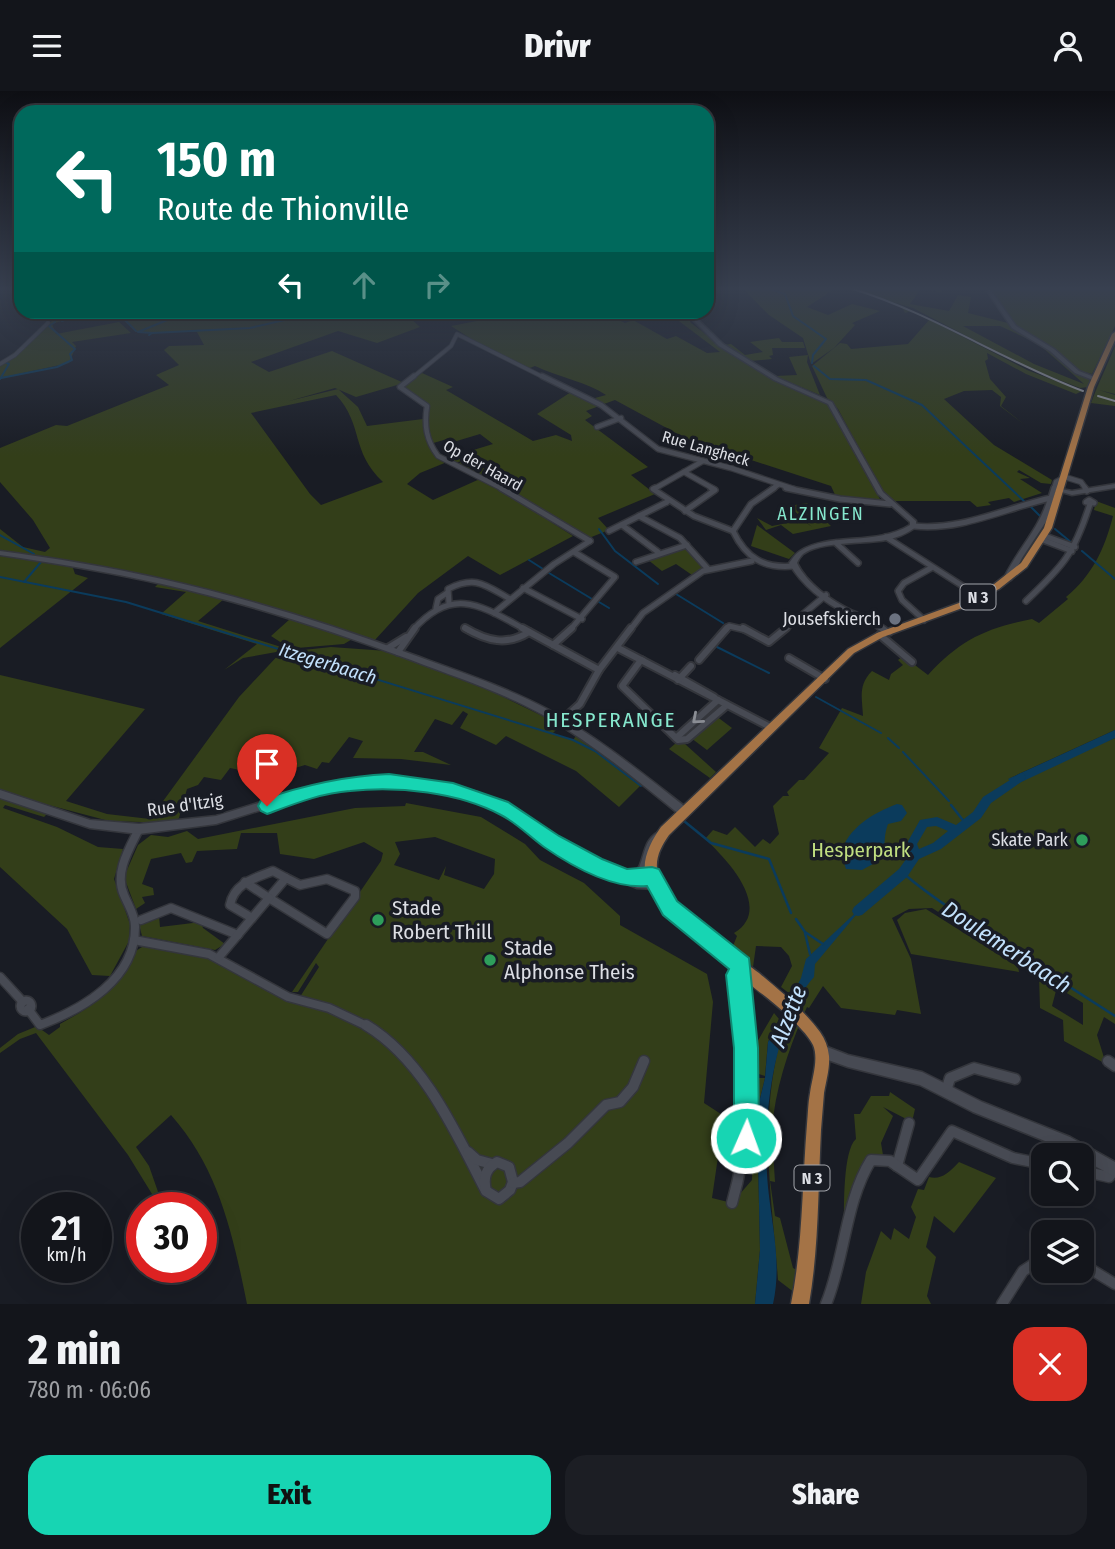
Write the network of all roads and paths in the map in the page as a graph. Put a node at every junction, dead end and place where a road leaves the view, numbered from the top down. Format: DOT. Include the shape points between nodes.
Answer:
graph roads {
  1 [pos="26,345"];
  2 [pos="452,345"];
  3 [pos="479,345"];
  4 [pos="721,345"];
  5 [pos="1043,345"];
  6 [pos="1110,345"];
  7 [pos="0,364"];
  8 [pos="1097,376"];
  9 [pos="621,418"];
  10 [pos="614,421"];
  11 [pos="597,427"];
  12 [pos="631,429"];
  13 [pos="703,461"];
  14 [pos="684,472"];
  15 [pos="1065,477"];
  16 [pos="778,485"];
  17 [pos="1115,486"];
  18 [pos="1061,491"];
  19 [pos="1087,491"];
  20 [pos="1051,498"];
  21 [pos="667,502"];
  22 [pos="890,504"];
  23 [pos="1090,504"];
  24 [pos="685,511"];
  25 [pos="639,516"];
  26 [pos="622,525"];
  27 [pos="914,526"];
  28 [pos="609,531"];
  29 [pos="733,531"];
  30 [pos="886,537"];
  31 [pos="1044,538"];
  32 [pos="836,543"];
  33 [pos="687,545"];
  34 [pos="1026,548"];
  35 [pos="1073,549"];
  36 [pos="1035,551"];
  37 [pos="574,552"];
  38 [pos="659,552"];
  39 [pos="0,553"];
  40 [pos="752,561"];
  41 [pos="636,562"];
  42 [pos="859,563"];
  43 [pos="794,566"];
  44 [pos="931,568"];
  45 [pos="708,569"];
  46 [pos="1008,578"];
  47 [pos="523,588"];
  48 [pos="972,592"];
  49 [pos="447,593"];
  50 [pos="826,596"];
  51 [pos="510,599"];
  52 [pos="1027,601"];
  53 [pos="449,603"];
  54 [pos="436,607"];
  55 [pos="494,613"];
  56 [pos="582,619"];
  57 [pos="924,621"];
  58 [pos="465,628"];
  59 [pos="529,632"];
  60 [pos="884,634"];
  61 [pos="408,636"];
  62 [pos="553,645"];
  63 [pos="388,648"];
  64 [pos="618,648"];
  65 [pos="398,652"];
  66 [pos="789,658"];
  67 [pos="641,660"];
  68 [pos="699,660"];
  69 [pos="912,661"];
  70 [pos="691,666"];
  71 [pos="599,670"];
  72 [pos="825,679"];
  73 [pos="679,680"];
  74 [pos="718,701"];
  75 [pos="727,705"];
  76 [pos="561,721"];
  77 [pos="773,729"];
  78 [pos="676,738"];
  79 [pos="0,795"];
  80 [pos="684,812"];
  81 [pos="139,829"];
  82 [pos="665,831"];
  83 [pos="286,878"];
  84 [pos="632,878"];
  85 [pos="653,880"];
  86 [pos="245,882"];
  87 [pos="270,898"];
  88 [pos="252,918"];
  89 [pos="141,920"];
  90 [pos="238,935"];
  91 [pos="134,940"];
  92 [pos="219,957"];
  93 [pos="741,965"];
  94 [pos="0,977"];
  95 [pos="822,1051"];
  96 [pos="644,1061"];
  97 [pos="1015,1079"];
  98 [pos="946,1091"];
  99 [pos="909,1123"];
  100 [pos="464,1148"];
  101 [pos="1031,1162"];
  102 [pos="492,1164"];
  103 [pos="897,1166"];
  104 [pos="1114,1170"];
  105 [pos="1094,1174"];
  106 [pos="513,1183"];
  107 [pos="486,1191"];
  108 [pos="732,1203"];
  109 [pos="1031,1263"];
  110 [pos="1094,1271"];
  111 [pos="1115,1284"];
  112 [pos="800,1304"];
  113 [pos="826,1304"];
  114 [pos="1002,1304"];
  1 -- 7 [label="street"];
  2 -- 37 [label="street, Op der Haard" via="400,387 427,405 424,425 433,451 590,541"];
  3 -- 9 [label="street, Rue Langheck"];
  4 -- 22 [label="main road" via="776,379 830,404"];
  5 -- 8 [label="main road" via="1083,375"];
  6 -- 8 [label="main road, N 3"];
  8 -- 15 [label="main road, N 3"];
  9 -- 10 [label="street"];
  9 -- 12 [label="street, Rue Langheck"];
  10 -- 11 [label="street"];
  10 -- 12 [label="street, Rue Langheck"];
  12 -- 13 [label="street, Rue Langheck" via="658,449"];
  13 -- 14 [label="street"];
  13 -- 16 [label="street, Rue Langheck"];
  14 -- 24 [label="street" via="715,490"];
  14 -- 24 [label="street" via="653,489"];
  15 -- 18 [label="main road, N 3"];
  15 -- 19 [label="street" via="1081,482"];
  15 -- 20 [label="street" via="1056,482"];
  16 -- 22 [label="street, Rue Langheck"];
  16 -- 29 [label="street" via="751,504"];
  17 -- 19 [label="main road"];
  18 -- 19 [label="main road"];
  18 -- 31 [label="main road, N 3"];
  20 -- 27 [label="street" via="972,519"];
  20 -- 34 [label="main road, N 3" via="1045,521"];
  21 -- 25 [label="street"];
  22 -- 27 [label="main road" via="910,516"];
  23 -- 35 [label="street"];
  24 -- 29 [label="street"];
  25 -- 26 [label="street"];
  25 -- 33 [label="street"];
  26 -- 28 [label="street"];
  26 -- 38 [label="street"];
  27 -- 30 [label="main road"];
  29 -- 40 [label="street"];
  30 -- 32 [label="main road"];
  30 -- 44 [label="street"];
  31 -- 35 [label="street"];
  31 -- 36 [label="main road, N 3"];
  32 -- 42 [label="street"];
  32 -- 43 [label="main road" via="803,551 794,557"];
  33 -- 38 [label="street"];
  33 -- 45 [label="street"];
  34 -- 36 [label="main road"];
  34 -- 46 [label="main road, N 3"];
  35 -- 52 [label="street" via="1054,576"];
  36 -- 46 [label="main road, N 3"];
  37 -- 47 [label="street"];
  37 -- 56 [label="street" via="615,577"];
  38 -- 41 [label="street"];
  39 -- 63 [label="main road" via="208,590"];
  40 -- 43 [label="street"];
  40 -- 45 [label="street"];
  43 -- 50 [label="main road"];
  44 -- 48 [label="street"];
  44 -- 57 [label="street" via="898,591"];
  45 -- 64 [label="street" via="643,613"];
  46 -- 57 [label="main road, N 3"];
  47 -- 51 [label="street"];
  47 -- 56 [label="street"];
  49 -- 51 [label="street" via="451,585 466,580"];
  49 -- 53 [label="street"];
  49 -- 54 [label="street"];
  50 -- 60 [label="main road" via="848,612 877,622"];
  50 -- 68 [label="street" via="769,642 741,627 729,626"];
  51 -- 55 [label="street"];
  53 -- 54 [label="street"];
  53 -- 55 [label="street" via="472,603"];
  54 -- 61 [label="street"];
  55 -- 59 [label="street"];
  56 -- 62 [label="street"];
  57 -- 60 [label="main road, N 3"];
  58 -- 59 [label="street" via="505,643"];
  59 -- 62 [label="street"];
  60 -- 69 [label="street"];
  60 -- 72 [label="main road, N 3" via="851,652"];
  61 -- 63 [label="street"];
  61 -- 65 [label="street"];
  62 -- 71 [label="street"];
  63 -- 65 [label="main road"];
  64 -- 67 [label="street"];
  64 -- 71 [label="street"];
  65 -- 76 [label="main road"];
  66 -- 72 [label="street"];
  67 -- 73 [label="street"];
  67 -- 78 [label="street" via="622,686"];
  70 -- 73 [label="street"];
  71 -- 76 [label="street" via="580,704"];
  72 -- 77 [label="main road, N 3"];
  73 -- 74 [label="street"];
  74 -- 75 [label="street"];
  74 -- 78 [label="street, one-way"];
  75 -- 77 [label="street"];
  75 -- 78 [label="street" via="687,739"];
  76 -- 80 [label="main road"];
  77 -- 80 [label="main road, N 3"];
  79 -- 81 [label="main road, Rue d'Itzig" via="90,824"];
  80 -- 82 [label="main road, N 3"];
  81 -- 84 [label="main road, Rue d'Itzig" via="216,820 331,786 389,782 453,790 491,801 568,852"];
  81 -- 91 [label="street" via="120,877 133,913"];
  82 -- 84 [label="main road" via="648,849 645,870"];
  82 -- 85 [label="main road, N 3" via="653,853"];
  83 -- 86 [label="street" via="273,871"];
  83 -- 87 [label="street"];
  83 -- 87 [label="street" via="300,885 327,879 355,891 355,897 327,933"];
  84 -- 85 [label="main road, Rue d'Itzig" via="643,884"];
  85 -- 93 [label="main road" via="670,908"];
  86 -- 87 [label="street"];
  86 -- 88 [label="street" via="230,902"];
  87 -- 88 [label="street"];
  88 -- 90 [label="street"];
  89 -- 90 [label="street" via="171,908"];
  90 -- 92 [label="street"];
  91 -- 92 [label="street"];
  91 -- 94 [label="street" via="119,972 100,993 76,1011 40,1025"];
  92 -- 100 [label="street" via="288,997 351,1017 392,1044 411,1063"];
  93 -- 95 [label="main road" via="800,1021"];
  93 -- 108 [label="street" via="737,975 746,1048 747,1115 743,1174"];
  95 -- 98 [label="main road" via="922,1079"];
  95 -- 112 [label="main road, N 3" via="809,1249"];
  96 -- 106 [label="street" via="633,1087 620,1102 606,1105 568,1143"];
  97 -- 98 [label="street" via="974,1068 950,1078"];
  98 -- 104 [label="main road" via="1065,1142"];
  99 -- 103 [label="street"];
  100 -- 102 [label="street" via="477,1160"];
  100 -- 107 [label="street"];
  101 -- 103 [label="street" via="1013,1159 952,1131 922,1178 914,1179"];
  102 -- 106 [label="street" via="506,1164"];
  102 -- 107 [label="street" via="485,1173"];
  103 -- 113 [label="street" via="876,1158 863,1170 838,1277"];
  104 -- 105 [label="street" via="1110,1177"];
  106 -- 107 [label="street" via="499,1199"];
  109 -- 114 [label="street" via="1018,1275"];
  110 -- 111 [label="street"];
}
